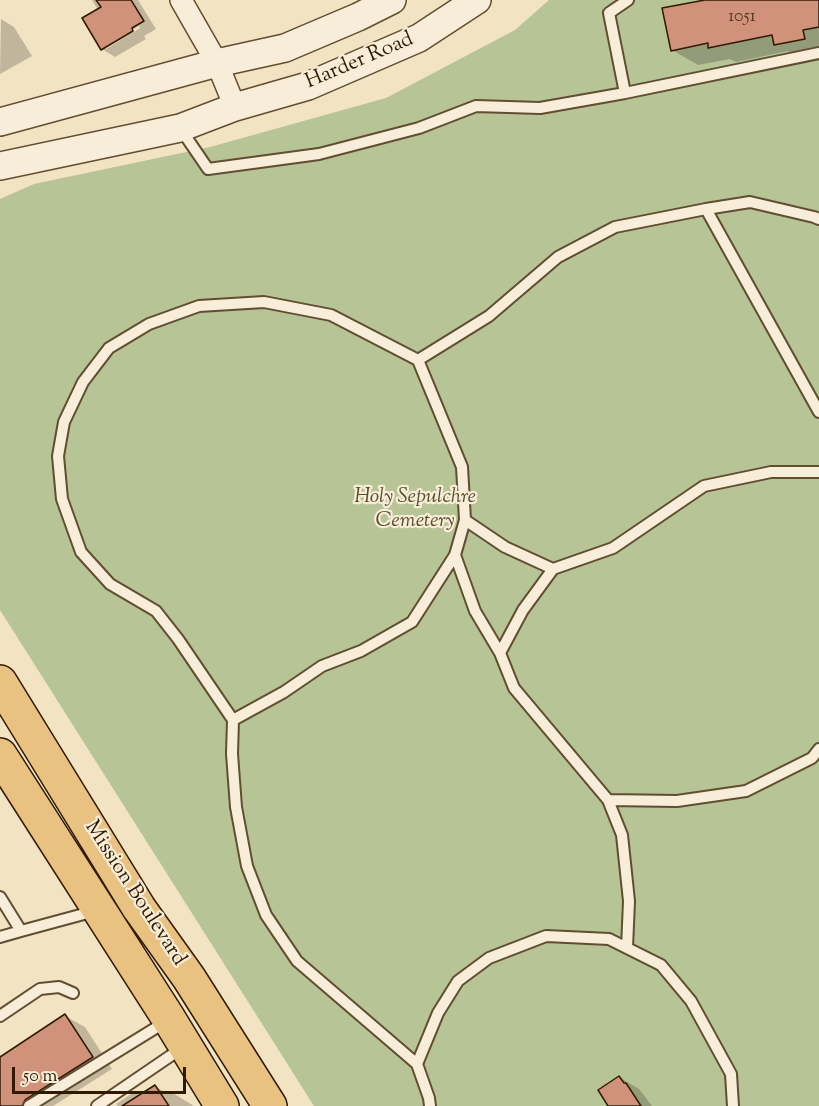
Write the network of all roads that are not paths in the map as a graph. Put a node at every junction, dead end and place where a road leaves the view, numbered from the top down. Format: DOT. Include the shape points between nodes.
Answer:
graph roads {
  1 [pos="181,0"];
  2 [pos="392,0"];
  3 [pos="477,0"];
  4 [pos="628,0"];
  5 [pos="819,53"];
  6 [pos="217,63"];
  7 [pos="625,93"];
  8 [pos="235,107"];
  9 [pos="0,122"];
  10 [pos="180,128"];
  11 [pos="0,166"];
  12 [pos="706,208"];
  13 [pos="819,219"];
  14 [pos="418,360"];
  15 [pos="819,412"];
  16 [pos="819,472"];
  17 [pos="465,520"];
  18 [pos="455,555"];
  19 [pos="553,569"];
  20 [pos="500,653"];
  21 [pos="0,682"];
  22 [pos="233,720"];
  23 [pos="819,749"];
  24 [pos="0,755"];
  25 [pos="608,800"];
  26 [pos="0,897"];
  27 [pos="98,910"];
  28 [pos="21,931"];
  29 [pos="0,937"];
  30 [pos="627,948"];
  31 [pos="73,993"];
  32 [pos="0,1016"];
  33 [pos="216,1020"];
  34 [pos="177,1033"];
  35 [pos="417,1064"];
  36 [pos="29,1106"];
  37 [pos="97,1106"];
  38 [pos="222,1106"];
  39 [pos="270,1106"];
  40 [pos="430,1106"];
  41 [pos="733,1106"];
  1 -- 6 [label="street"];
  2 -- 6 [label="street, Harder Road" via="285,48"];
  3 -- 8 [label="street, Harder Road" via="419,38 371,60 308,86"];
  4 -- 7 [label="lane" via="609,14"];
  5 -- 7 [label="lane"];
  6 -- 8 [label="street"];
  6 -- 9 [label="street, Harder Road"];
  7 -- 10 [label="lane" via="540,108 476,106 419,128 319,154 208,169"];
  8 -- 10 [label="street, Harder Road"];
  10 -- 11 [label="street, Harder Road"];
  12 -- 13 [label="lane" via="750,202"];
  12 -- 14 [label="lane" via="605,232 558,257 489,316"];
  12 -- 15 [label="lane"];
  14 -- 17 [label="lane" via="462,467"];
  14 -- 22 [label="lane" via="331,315 264,302 199,306 149,324 109,348 83,382 64,422 58,456 62,499 81,552 110,584 156,611"];
  16 -- 19 [label="lane" via="771,472 704,486 613,548"];
  17 -- 18 [label="lane"];
  17 -- 19 [label="lane" via="505,547"];
  18 -- 20 [label="lane" via="475,610"];
  18 -- 22 [label="lane" via="412,622 361,651 322,666"];
  19 -- 20 [label="lane" via="523,610"];
  20 -- 25 [label="lane" via="514,688"];
  21 -- 33 [label="main road, Mission Boulevard" via="139,908"];
  22 -- 35 [label="lane" via="236,807 247,866 266,915 297,961"];
  23 -- 25 [label="lane" via="812,758 746,791 677,801"];
  24 -- 27 [label="main road, Mission Boulevard"];
  25 -- 30 [label="lane" via="622,835 629,901"];
  26 -- 28 [label="lane"];
  27 -- 28 [label="lane"];
  27 -- 33 [label="main road" via="111,908 123,916 170,990"];
  27 -- 34 [label="main road, Mission Boulevard"];
  28 -- 29 [label="lane"];
  30 -- 35 [label="lane" via="609,939 546,936 489,958 458,981 438,1013"];
  30 -- 41 [label="lane" via="661,964 692,1001 731,1074"];
  31 -- 32 [label="lane" via="59,987 40,989"];
  33 -- 39 [label="main road, Mission Boulevard"];
  34 -- 36 [label="lane"];
  34 -- 37 [label="lane"];
  34 -- 38 [label="main road, Mission Boulevard"];
  35 -- 40 [label="lane"];
}
